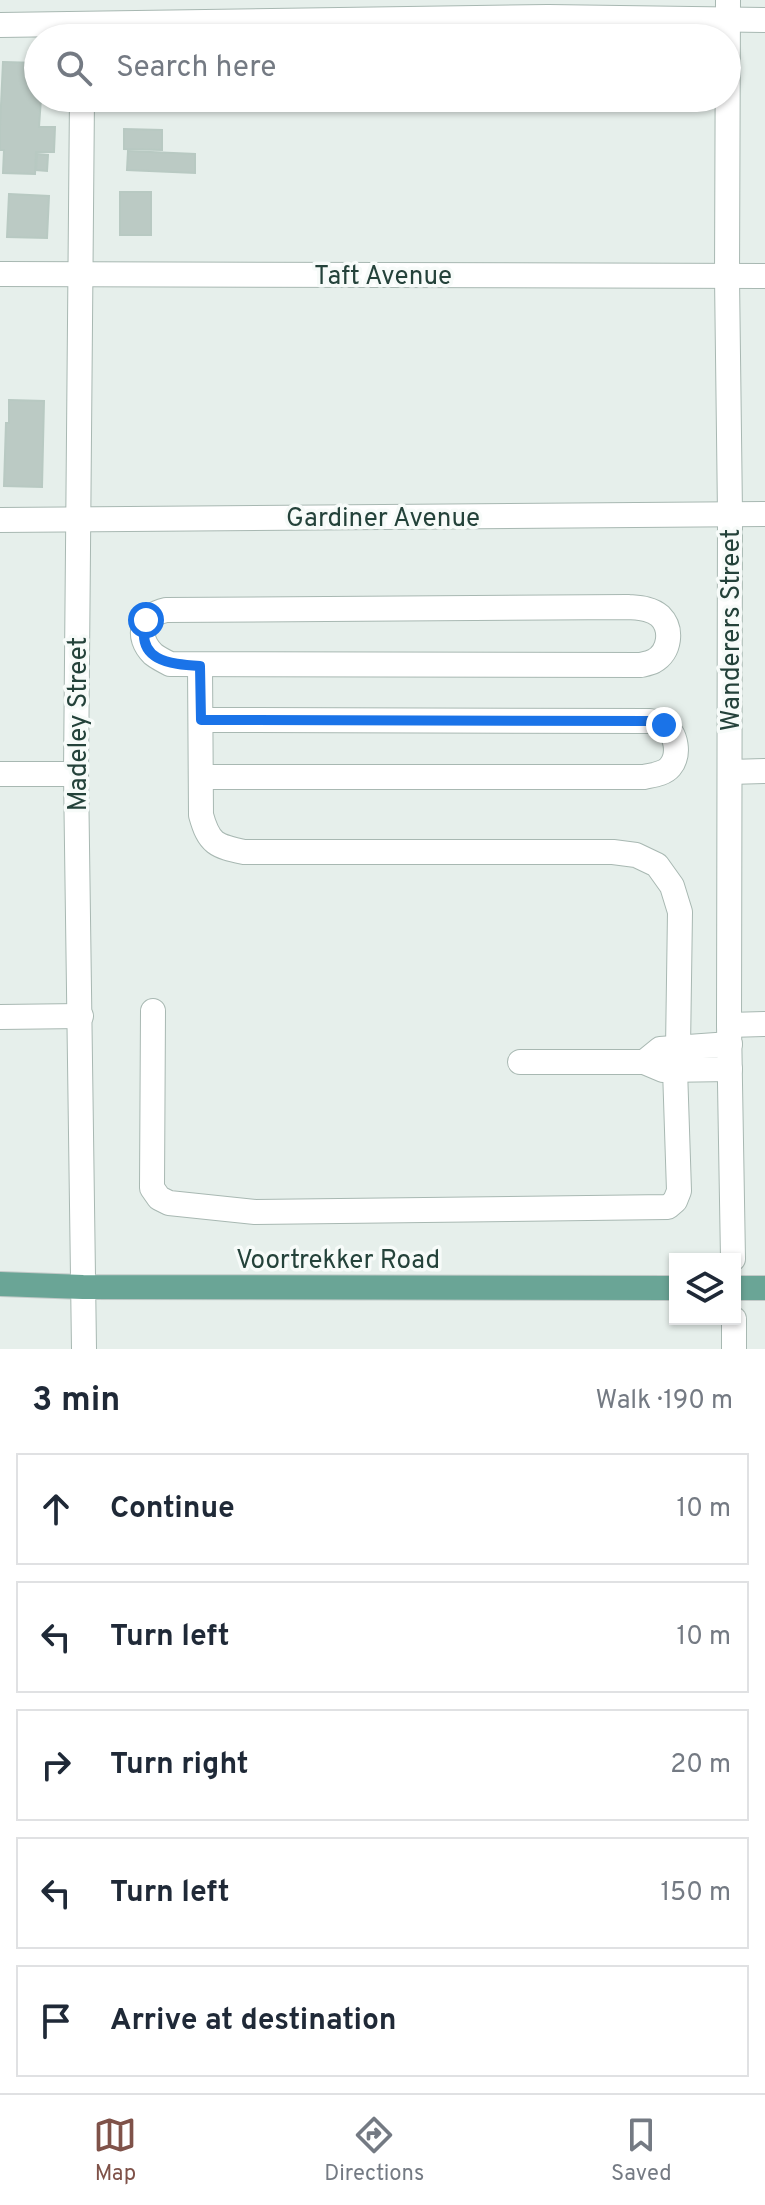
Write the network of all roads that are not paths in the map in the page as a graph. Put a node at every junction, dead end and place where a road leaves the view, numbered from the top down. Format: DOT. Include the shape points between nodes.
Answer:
graph roads {
  1 [pos="728,10"];
  2 [pos="765,20"];
  3 [pos="83,21"];
  4 [pos="0,25"];
  5 [pos="82,112"];
  6 [pos="728,112"];
  7 [pos="0,274"];
  8 [pos="79,274"];
  9 [pos="765,276"];
  10 [pos="727,277"];
  11 [pos="730,514"];
  12 [pos="765,514"];
  13 [pos="78,519"];
  14 [pos="0,520"];
  15 [pos="200,666"];
  16 [pos="201,720"];
  17 [pos="765,771"];
  18 [pos="730,772"];
  19 [pos="0,774"];
  20 [pos="76,774"];
  21 [pos="201,777"];
  22 [pos="153,1011"];
  23 [pos="81,1016"];
  24 [pos="0,1017"];
  25 [pos="765,1024"];
  26 [pos="730,1034"];
  27 [pos="676,1058"];
  28 [pos="520,1062"];
  29 [pos="730,1069"];
  30 [pos="733,1253"];
  31 [pos="0,1284"];
  32 [pos="83,1287"];
  33 [pos="669,1288"];
  34 [pos="741,1288"];
  35 [pos="765,1288"];
  36 [pos="734,1325"];
  37 [pos="84,1349"];
  38 [pos="734,1349"];
  1 -- 2 [label="street"];
  1 -- 3 [label="street"];
  3 -- 4 [label="street"];
  5 -- 8 [label="street, Madeley Street"];
  6 -- 10 [label="street, Wanderers Street"];
  7 -- 8 [label="street, Taft Avenue"];
  8 -- 10 [label="street, Taft Avenue"];
  8 -- 13 [label="street, Madeley Street"];
  9 -- 10 [label="street, Taft Avenue"];
  10 -- 11 [label="street, Wanderers Street"];
  11 -- 12 [label="street, Gardiner Avenue"];
  11 -- 13 [label="street, Gardiner Avenue"];
  11 -- 18 [label="street, Wanderers Street"];
  13 -- 14 [label="street, Gardiner Avenue"];
  13 -- 20 [label="street, Madeley Street"];
  15 -- 15 [label="street" via="641,665 656,660 669,641 660,616 628,607 154,612 146,620 146,645 170,664"];
  15 -- 16 [label="street"];
  16 -- 21 [label="street"];
  16 -- 21 [label="street" via="650,721 664,725 676,750 670,767 644,777"];
  17 -- 18 [label="street"];
  18 -- 26 [label="street, Wanderers Street"];
  19 -- 20 [label="street"];
  20 -- 23 [label="street, Madeley Street"];
  21 -- 27 [label="street" via="206,834 222,847 244,852 613,852 657,865 672,886 680,912"];
  22 -- 27 [label="street" via="152,1188 169,1203 255,1212 668,1207 679,1191"];
  23 -- 24 [label="street"];
  23 -- 32 [label="street, Madeley Street"];
  25 -- 26 [label="street"];
  26 -- 27 [label="street"];
  26 -- 29 [label="street, Wanderers Street"];
  27 -- 28 [label="street" via="660,1049 644,1062"];
  27 -- 29 [label="street"];
  29 -- 30 [label="street, Wanderers Street"];
  31 -- 32 [label="main road, Voortrekker Road"];
  32 -- 33 [label="main road, Voortrekker Road"];
  32 -- 37 [label="street, Madeley Street"];
  34 -- 35 [label="main road"];
  36 -- 38 [label="street"];
}
